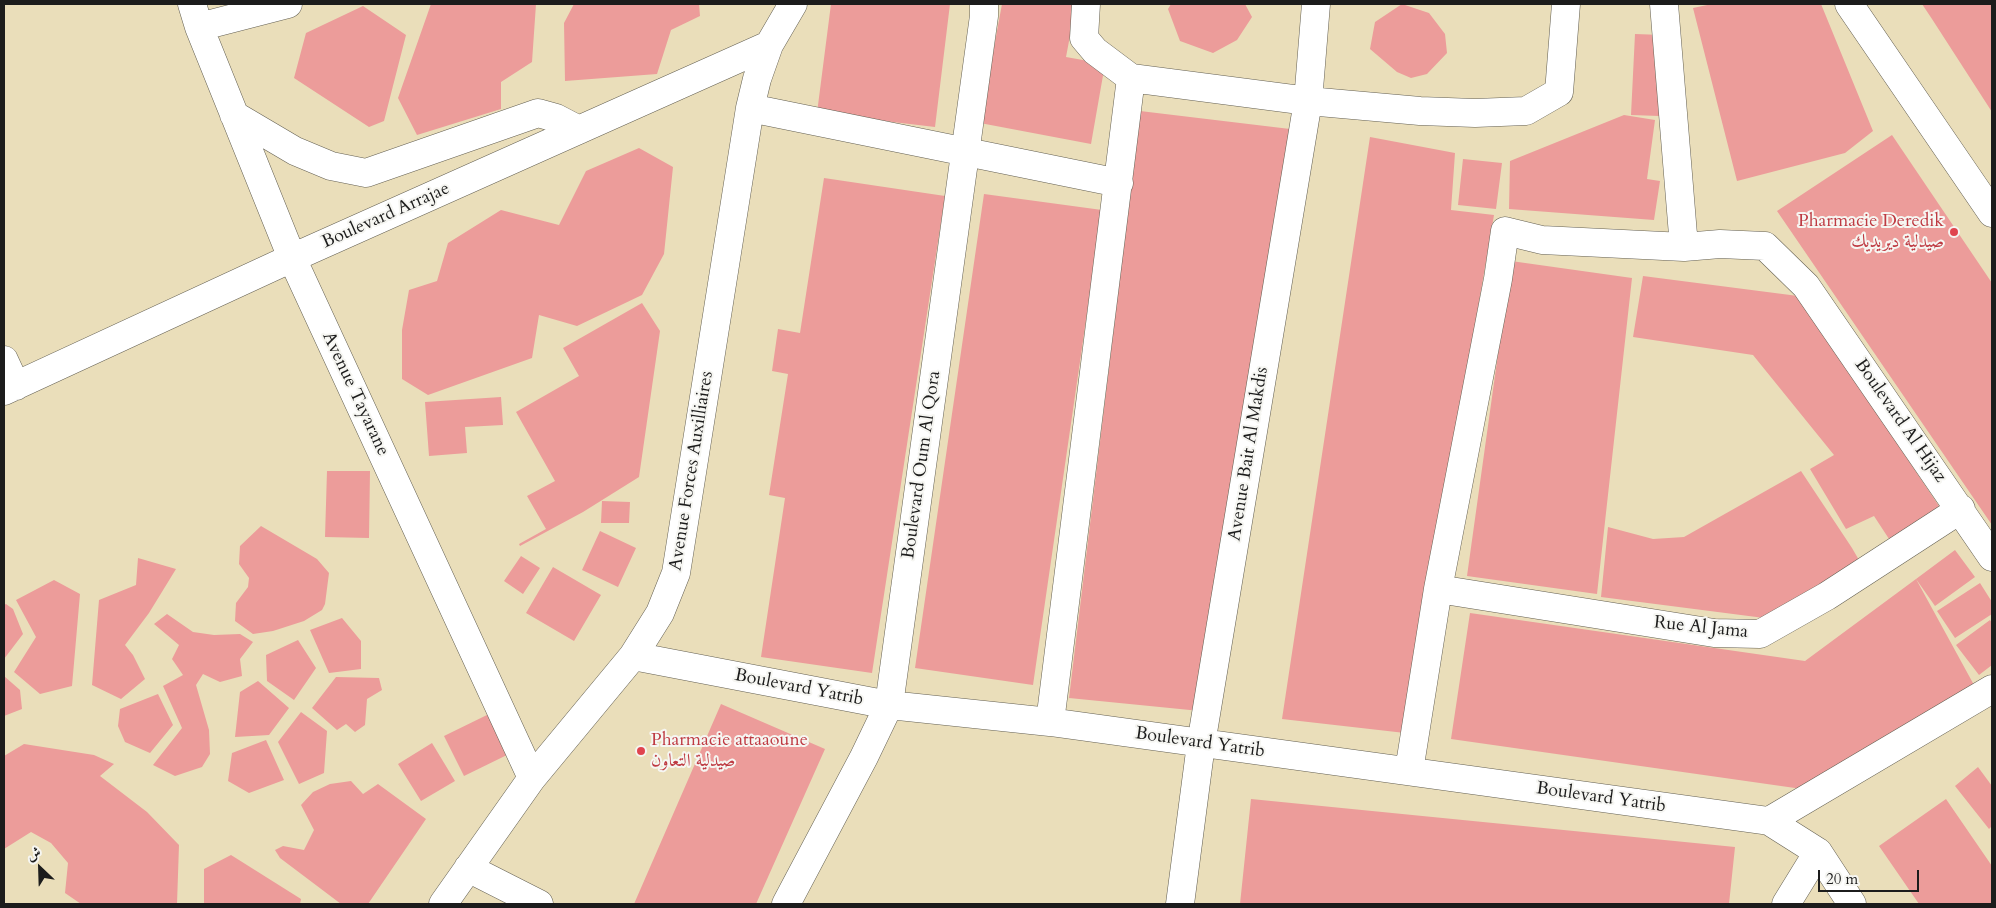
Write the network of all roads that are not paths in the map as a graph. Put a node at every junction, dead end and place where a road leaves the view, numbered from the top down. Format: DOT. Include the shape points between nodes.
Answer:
graph roads {
  1 [pos="288,4"];
  2 [pos="793,4"];
  3 [pos="984,4"];
  4 [pos="1086,4"];
  5 [pos="1316,4"];
  6 [pos="1566,4"];
  7 [pos="1664,4"];
  8 [pos="1849,4"];
  9 [pos="196,15"];
  10 [pos="769,45"];
  11 [pos="1131,78"];
  12 [pos="1308,101"];
  13 [pos="750,108"];
  14 [pos="234,115"];
  15 [pos="579,130"];
  16 [pos="965,152"];
  17 [pos="1119,182"];
  18 [pos="1992,213"];
  19 [pos="1684,247"];
  20 [pos="292,258"];
  21 [pos="4,360"];
  22 [pos="10,388"];
  23 [pos="1961,509"];
  24 [pos="1992,558"];
  25 [pos="1438,589"];
  26 [pos="633,656"];
  27 [pos="1992,690"];
  28 [pos="889,705"];
  29 [pos="1050,722"];
  30 [pos="1201,744"];
  31 [pos="1409,771"];
  32 [pos="532,778"];
  33 [pos="1769,821"];
  34 [pos="1818,852"];
  35 [pos="468,868"];
  36 [pos="442,904"];
  37 [pos="539,904"];
  38 [pos="786,904"];
  39 [pos="1180,904"];
  40 [pos="1786,904"];
  41 [pos="1852,904"];
  1 -- 9 [label="street"];
  2 -- 10 [label="street, Avenue Forces Auxilliaires"];
  3 -- 16 [label="street, Boulevard Oum Al Qora"];
  4 -- 11 [label="street" via="1084,38 1095,51"];
  5 -- 12 [label="street, Avenue Bait Al Makdis"];
  6 -- 12 [label="street" via="1559,92 1526,111 1475,113"];
  7 -- 19 [label="street"];
  8 -- 18 [label="street"];
  9 -- 14 [label="street, Avenue Tayarane"];
  10 -- 13 [label="street, Avenue Forces Auxilliaires"];
  10 -- 15 [label="street, Boulevard Arrajae"];
  11 -- 12 [label="street"];
  11 -- 17 [label="street"];
  12 -- 30 [label="street, Avenue Bait Al Makdis"];
  13 -- 16 [label="street"];
  13 -- 26 [label="street, Avenue Forces Auxilliaires" via="676,573 660,614"];
  14 -- 15 [label="street" via="295,151 331,166 366,173 538,113"];
  14 -- 20 [label="street, Avenue Tayarane"];
  15 -- 20 [label="street, Boulevard Arrajae"];
  16 -- 17 [label="street"];
  16 -- 28 [label="street, Boulevard Oum Al Qora"];
  17 -- 29 [label="street"];
  19 -- 23 [label="street, Boulevard Al Hijaz" via="1720,244 1765,246 1806,286"];
  19 -- 25 [label="street, Boulevard Al Hijaz" via="1542,240 1505,231"];
  20 -- 22 [label="street, Boulevard Arrajae"];
  20 -- 32 [label="street, Avenue Tayarane"];
  21 -- 22 [label="street"];
  23 -- 24 [label="street, Boulevard Al Hijaz"];
  23 -- 25 [label="street, Rue Al Jama" via="1827,596 1760,634 1714,633"];
  25 -- 31 [label="street"];
  26 -- 28 [label="street, Boulevard Yatrib"];
  26 -- 32 [label="street, Avenue Forces Auxilliaires"];
  27 -- 33 [label="street"];
  28 -- 29 [label="street, Boulevard Yatrib"];
  28 -- 38 [label="street, Boulevard Oum Al Qora"];
  29 -- 30 [label="street, Boulevard Yatrib"];
  30 -- 31 [label="street, Boulevard Yatrib"];
  30 -- 39 [label="street, Avenue Bait Al Makdis"];
  31 -- 33 [label="street, Boulevard Yatrib"];
  32 -- 35 [label="street, Avenue Forces Auxilliaires"];
  33 -- 34 [label="street"];
  34 -- 40 [label="street"];
  34 -- 41 [label="street"];
  35 -- 36 [label="street, Avenue Forces Auxilliaires"];
  35 -- 37 [label="street"];
}
